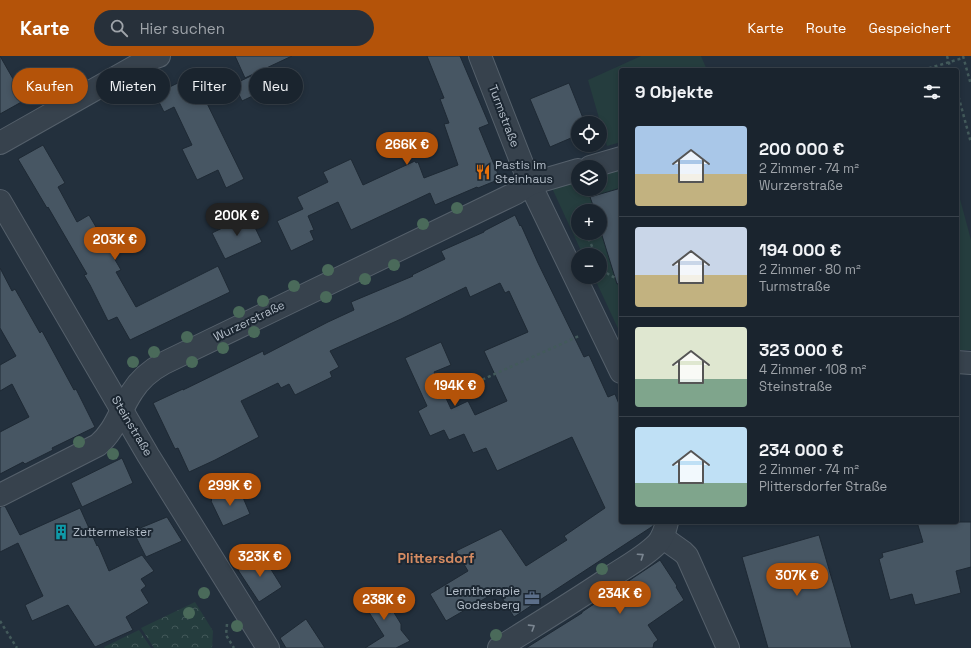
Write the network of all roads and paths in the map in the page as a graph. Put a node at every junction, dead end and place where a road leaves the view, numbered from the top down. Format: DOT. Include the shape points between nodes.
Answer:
graph roads {
  1 [pos="159,56"];
  2 [pos="480,56"];
  3 [pos="947,56"];
  4 [pos="963,57"];
  5 [pos="949,62"];
  6 [pos="930,68"];
  7 [pos="950,68"];
  8 [pos="971,85"];
  9 [pos="959,98"];
  10 [pos="0,143"];
  11 [pos="971,143"];
  12 [pos="619,159"];
  13 [pos="607,162"];
  14 [pos="571,172"];
  15 [pos="530,184"];
  16 [pos="0,201"];
  17 [pos="607,273"];
  18 [pos="619,278"];
  19 [pos="599,326"];
  20 [pos="959,362"];
  21 [pos="971,363"];
  22 [pos="619,368"];
  23 [pos="466,387"];
  24 [pos="122,410"];
  25 [pos="0,495"];
  26 [pos="664,530"];
  27 [pos="0,621"];
  28 [pos="17,648"];
  29 [pos="268,648"];
  30 [pos="499,648"];
  31 [pos="728,648"];
  1 -- 10 [label="street" via="145,61"];
  2 -- 15 [label="street, Turmstraße"];
  3 -- 5 [label="path"];
  4 -- 5 [label="path"];
  4 -- 8 [label="path"];
  5 -- 6 [label="path"];
  5 -- 7 [label="path"];
  9 -- 11 [label="path"];
  12 -- 13 [label="street"];
  14 -- 15 [label="street, Wurzerstraße"];
  15 -- 19 [label="street, Turmstraße"];
  15 -- 24 [label="street, Wurzerstraße" via="164,363 143,378 132,391"];
  16 -- 24 [label="street, Steinstraße"];
  17 -- 18 [label="path" via="613,278"];
  19 -- 22 [label="street, Turmstraße"];
  19 -- 23 [label="path"];
  20 -- 21 [label="street"];
  24 -- 25 [label="street, Wurzerstraße" via="111,430 98,445"];
  24 -- 29 [label="street, Steinstraße"];
  30 -- 26 [label="street, one-way" via="646,552 658,543"];
  26 -- 31 [label="street" via="687,556"];
  27 -- 28 [label="path"];
}
